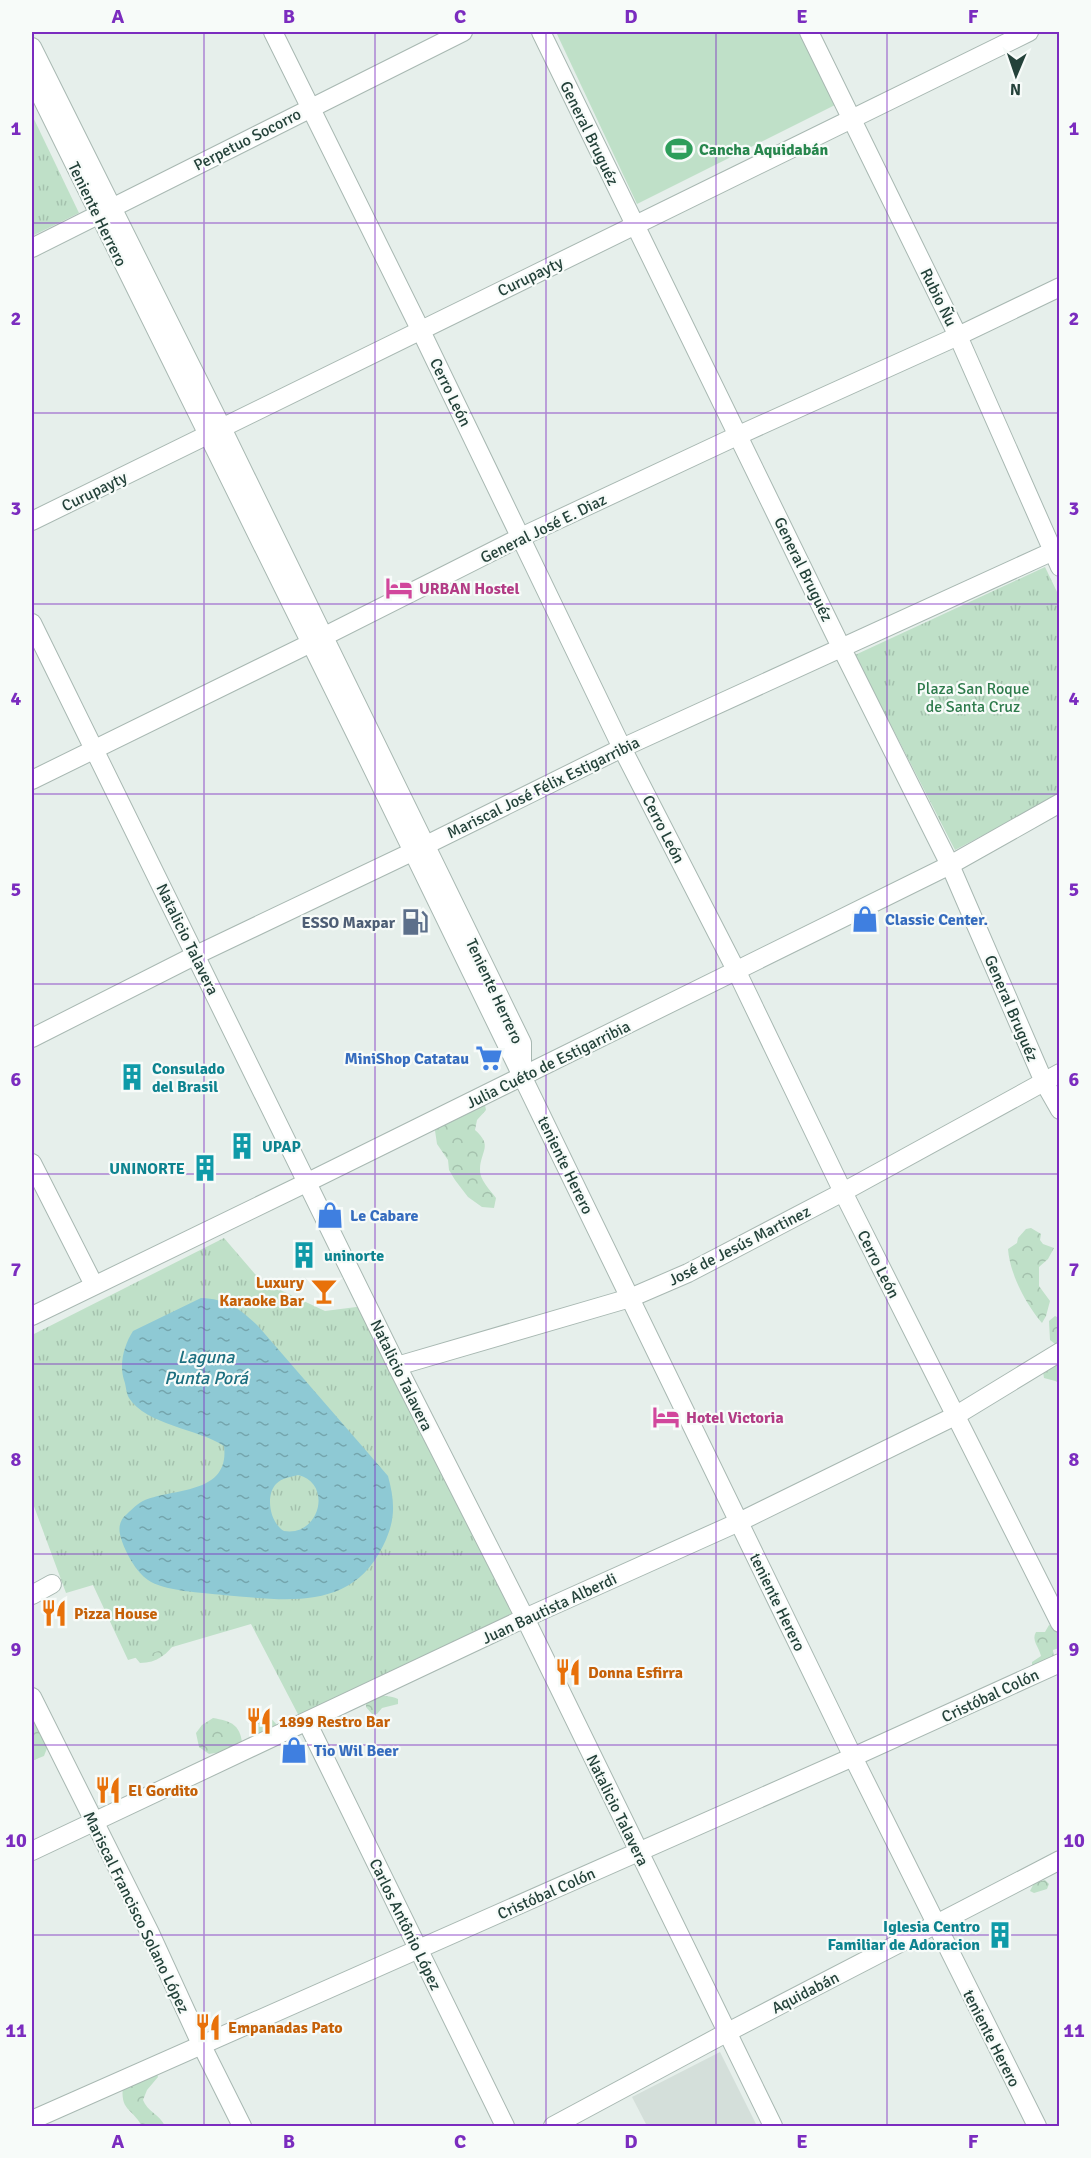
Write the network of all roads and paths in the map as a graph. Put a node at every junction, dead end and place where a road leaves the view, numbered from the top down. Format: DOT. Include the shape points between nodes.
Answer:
graph roads {
  1 [pos="273,32"];
  2 [pos="463,32"];
  3 [pos="541,32"];
  4 [pos="809,32"];
  5 [pos="1029,32"];
  6 [pos="32,47"];
  7 [pos="32,78"];
  8 [pos="51,102"];
  9 [pos="310,107"];
  10 [pos="851,119"];
  11 [pos="105,211"];
  12 [pos="635,224"];
  13 [pos="32,248"];
  14 [pos="1059,287"];
  15 [pos="421,331"];
  16 [pos="958,336"];
  17 [pos="215,432"];
  18 [pos="739,435"];
  19 [pos="32,521"];
  20 [pos="521,537"];
  21 [pos="1057,555"];
  22 [pos="32,623"];
  23 [pos="318,640"];
  24 [pos="841,647"];
  25 [pos="622,748"];
  26 [pos="93,749"];
  27 [pos="32,780"];
  28 [pos="1059,803"];
  29 [pos="418,849"];
  30 [pos="950,865"];
  31 [pos="196,955"];
  32 [pos="736,970"];
  33 [pos="32,1038"];
  34 [pos="523,1076"];
  35 [pos="1052,1078"];
  36 [pos="1059,1110"];
  37 [pos="32,1163"];
  38 [pos="308,1182"];
  39 [pos="843,1192"];
  40 [pos="94,1285"];
  41 [pos="630,1298"];
  42 [pos="32,1316"];
  43 [pos="1059,1352"];
  44 [pos="397,1366"];
  45 [pos="955,1416"];
  46 [pos="739,1522"];
  47 [pos="52,1584"];
  48 [pos="32,1595"];
  49 [pos="525,1618"];
  50 [pos="1059,1623"];
  51 [pos="1059,1663"];
  52 [pos="32,1697"];
  53 [pos="307,1722"];
  54 [pos="853,1757"];
  55 [pos="93,1822"];
  56 [pos="32,1851"];
  57 [pos="639,1853"];
  58 [pos="1059,1860"];
  59 [pos="935,1924"];
  60 [pos="418,1949"];
  61 [pos="726,2033"];
  62 [pos="201,2044"];
  63 [pos="32,2120"];
  64 [pos="242,2127"];
  65 [pos="505,2127"];
  66 [pos="553,2127"];
  67 [pos="773,2127"];
  68 [pos="1036,2127"];
  1 -- 9 [label="street, Cerro León"];
  2 -- 9 [label="street, Perpetuo Socorro"];
  3 -- 12 [label="street, General Bruguéz"];
  4 -- 10 [label="street, Rubio Ñu"];
  5 -- 10 [label="street, Curupayty"];
  6 -- 8 [label="street, Teniente Herrero"];
  7 -- 8 [label="street, Teniente Herrero"];
  8 -- 11 [label="street, Teniente Herrero"];
  9 -- 11 [label="street, Perpetuo Socorro"];
  9 -- 15 [label="street, Cerro León"];
  10 -- 12 [label="street, Curupayty"];
  10 -- 16 [label="street, Rubio Ñu"];
  11 -- 13 [label="street, Perpetuo Socorro"];
  11 -- 17 [label="street, Teniente Herrero"];
  12 -- 15 [label="street, Curupayty"];
  12 -- 18 [label="street, General Bruguéz"];
  14 -- 16 [label="street, General José E. Diaz"];
  15 -- 17 [label="street, Curupayty"];
  15 -- 20 [label="street, Cerro León"];
  16 -- 18 [label="street, General José E. Diaz"];
  16 -- 21 [label="street, Rubio Ñu"];
  17 -- 19 [label="street, Curupayty"];
  17 -- 23 [label="street, Teniente Herrero"];
  18 -- 20 [label="street, General José E. Diaz"];
  18 -- 24 [label="street, General Bruguéz"];
  20 -- 23 [label="street, General José E. Diaz"];
  20 -- 25 [label="street, Cerro León"];
  21 -- 24 [label="street, Mariscal José Félix Estigarribia"];
  22 -- 26 [label="street, Natalicio Talavera"];
  23 -- 26 [label="street, General José E. Diaz"];
  23 -- 29 [label="street, Teniente Herrero"];
  24 -- 25 [label="street, Mariscal José Félix Estigarribia"];
  24 -- 30 [label="street, General Bruguéz"];
  25 -- 29 [label="street, Mariscal José Félix Estigarribia"];
  25 -- 32 [label="street, Cerro León"];
  26 -- 27 [label="street, General José E. Diaz"];
  26 -- 31 [label="street, Natalicio Talavera"];
  28 -- 30 [label="street, Julia Cuéto de Estigarribia"];
  29 -- 31 [label="street, Mariscal José Félix Estigarribia"];
  29 -- 34 [label="street, Teniente Herrero"];
  30 -- 32 [label="street, Julia Cuéto de Estigarribia"];
  30 -- 35 [label="street, General Bruguéz"];
  31 -- 33 [label="street, Mariscal José Félix Estigarribia"];
  31 -- 38 [label="street, Natalicio Talavera"];
  32 -- 34 [label="street, Julia Cuéto de Estigarribia"];
  32 -- 39 [label="street, Cerro León"];
  34 -- 38 [label="street, Julia Cuéto de Estigarribia"];
  34 -- 41 [label="street, teniente Herero"];
  35 -- 36 [label="street, General Bruguéz"];
  35 -- 39 [label="street, José de Jesús Martinez"];
  37 -- 40 [label="street"];
  38 -- 40 [label="street, Julia Cuéto de Estigarribia"];
  38 -- 44 [label="street, Natalicio Talavera"];
  39 -- 41 [label="street, José de Jesús Martinez" via="688,1273"];
  39 -- 45 [label="street, Cerro León"];
  40 -- 42 [label="street, Julia Cuéto de Estigarribia"];
  41 -- 44 [label="street, José de Jesús Martinez"];
  41 -- 46 [label="street, teniente Herero"];
  43 -- 45 [label="street, Juan Bautista Alberdi"];
  44 -- 49 [label="street, Natalicio Talavera"];
  45 -- 46 [label="street, Juan Bautista Alberdi"];
  45 -- 50 [label="street, Cerro León"];
  46 -- 49 [label="street, Juan Bautista Alberdi"];
  46 -- 54 [label="street, teniente Herero"];
  47 -- 48 [label="street"];
  49 -- 53 [label="street, Juan Bautista Alberdi"];
  49 -- 57 [label="street, Natalicio Talavera"];
  51 -- 54 [label="street, Cristóbal Colón"];
  52 -- 55 [label="street, Mariscal Francisco Solano López"];
  53 -- 55 [label="street, Juan Bautista Alberdi"];
  53 -- 60 [label="street, Carlos Antônio López"];
  54 -- 57 [label="street, Cristóbal Colón"];
  54 -- 59 [label="street, teniente Herero"];
  55 -- 56 [label="street, Juan Bautista Alberdi"];
  55 -- 62 [label="street, Mariscal Francisco Solano López"];
  57 -- 60 [label="street, Cristóbal Colón"];
  57 -- 61 [label="street, Natalicio Talavera"];
  58 -- 59 [label="street, Aquidabán"];
  59 -- 61 [label="street, Aquidabán"];
  59 -- 68 [label="street, teniente Herero"];
  60 -- 62 [label="street, Cristóbal Colón"];
  60 -- 65 [label="street, Carlos Antônio López"];
  61 -- 66 [label="street, Aquidabán"];
  61 -- 67 [label="street, Natalicio Talavera"];
  62 -- 63 [label="street, Cristóbal Colón"];
  62 -- 64 [label="street, Mariscal Francisco Solano López"];
}
